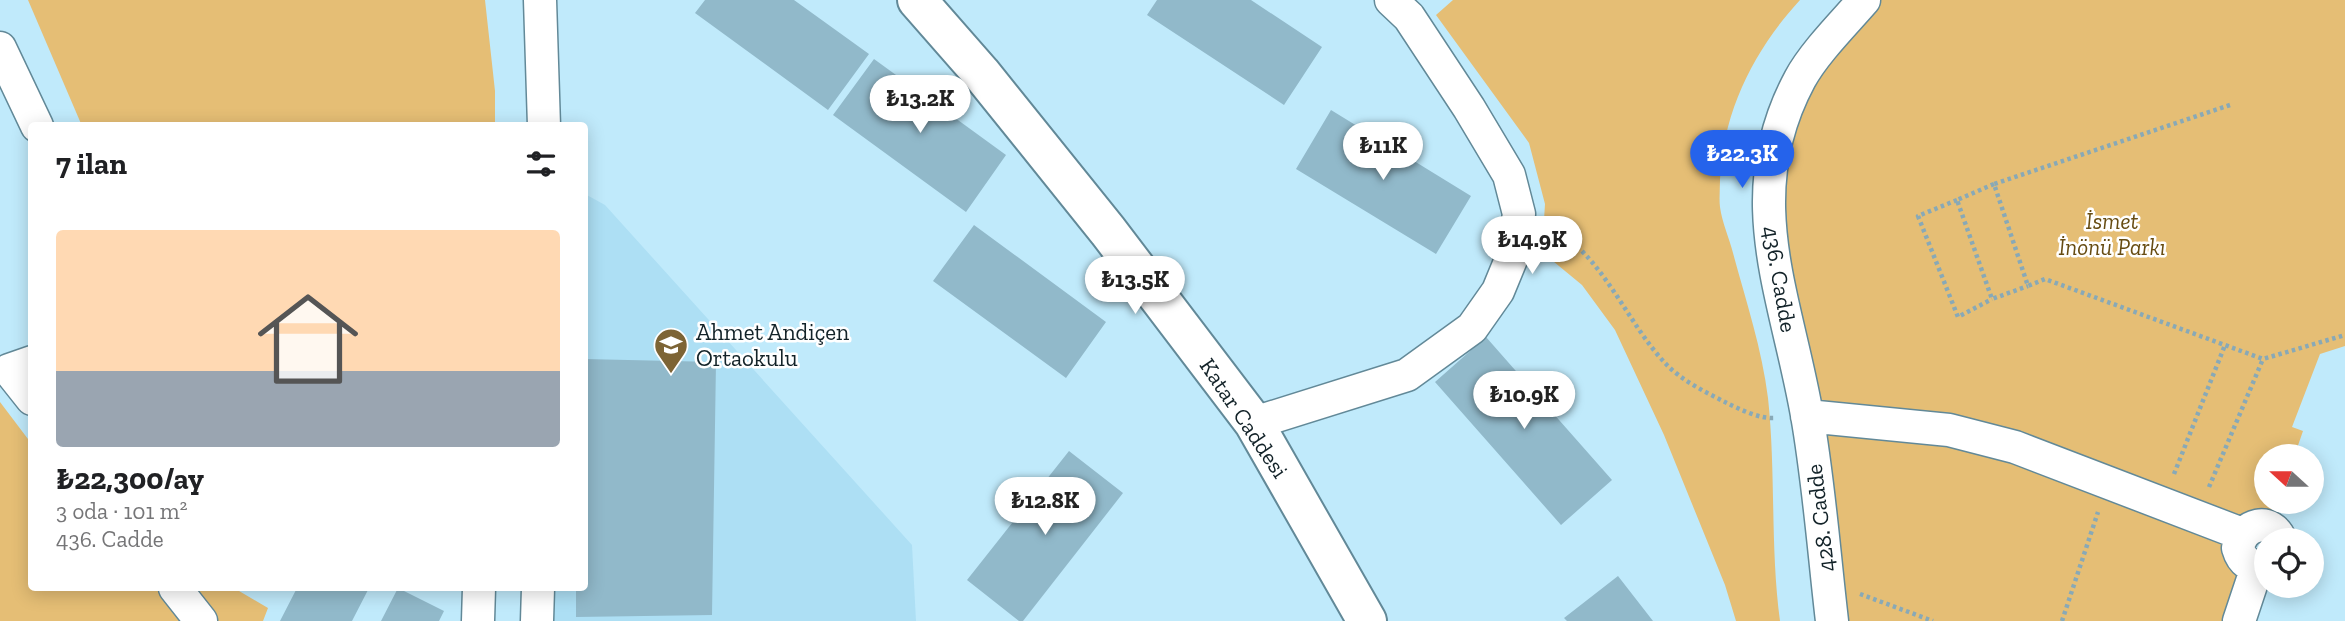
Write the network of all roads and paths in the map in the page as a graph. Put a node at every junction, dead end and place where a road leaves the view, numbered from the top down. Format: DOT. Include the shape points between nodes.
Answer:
graph roads {
  1 [pos="540,0"];
  2 [pos="917,0"];
  3 [pos="1391,0"];
  4 [pos="1864,0"];
  5 [pos="0,48"];
  6 [pos="2230,105"];
  7 [pos="35,122"];
  8 [pos="540,122"];
  9 [pos="1994,184"];
  10 [pos="1957,200"];
  11 [pos="1518,214"];
  12 [pos="2028,286"];
  13 [pos="1992,299"];
  14 [pos="2345,335"];
  15 [pos="2225,345"];
  16 [pos="2263,359"];
  17 [pos="28,363"];
  18 [pos="28,394"];
  19 [pos="1807,416"];
  20 [pos="1254,423"];
  21 [pos="2108,481"];
  22 [pos="2163,503"];
  23 [pos="2196,516"];
  24 [pos="2271,528"];
  25 [pos="2242,534"];
  26 [pos="2254,564"];
  27 [pos="1827,581"];
  28 [pos="2254,586"];
  29 [pos="178,591"];
  30 [pos="479,591"];
  31 [pos="538,591"];
  32 [pos="201,621"];
  33 [pos="478,621"];
  34 [pos="537,621"];
  35 [pos="1367,621"];
  36 [pos="1832,621"];
  37 [pos="1933,621"];
  38 [pos="2062,621"];
  39 [pos="2239,621"];
  1 -- 8 [label="street"];
  2 -- 20 [label="main road, Katar Caddesi" via="1108,230"];
  3 -- 11 [label="street" via="1409,17 1503,164"];
  4 -- 19 [label="street, 436. Cadde" via="1802,76 1783,115 1773,157 1768,196 1770,236"];
  5 -- 7 [label="street"];
  6 -- 9 [label="path"];
  9 -- 10 [label="path"];
  9 -- 12 [label="path"];
  10 -- 13 [label="path"];
  10 -- 13 [label="path" via="1917,216 1958,317"];
  11 -- 19 [label="path" via="1557,231 1580,249 1667,366 1708,394 1745,411 1768,419"];
  11 -- 20 [label="street" via="1512,257 1498,291 1472,328 1407,375"];
  12 -- 13 [label="path"];
  12 -- 15 [label="path" via="2045,279"];
  14 -- 16 [label="path"];
  15 -- 16 [label="path"];
  15 -- 22 [label="path"];
  16 -- 23 [label="path"];
  17 -- 18 [label="street" via="9,370"];
  19 -- 21 [label="street" via="1949,430 2015,447"];
  19 -- 27 [label="street, 428. Cadde"];
  20 -- 35 [label="main road, Katar Caddesi"];
  21 -- 22 [label="street"];
  21 -- 38 [label="path"];
  22 -- 23 [label="street"];
  23 -- 25 [label="street"];
  24 -- 25 [label="street" via="2254,525"];
  25 -- 26 [label="street" via="2240,555"];
  27 -- 36 [label="street, 428. Cadde"];
  27 -- 37 [label="path"];
  28 -- 39 [label="street"];
  29 -- 32 [label="street"];
  30 -- 33 [label="street"];
  31 -- 34 [label="street"];
}
